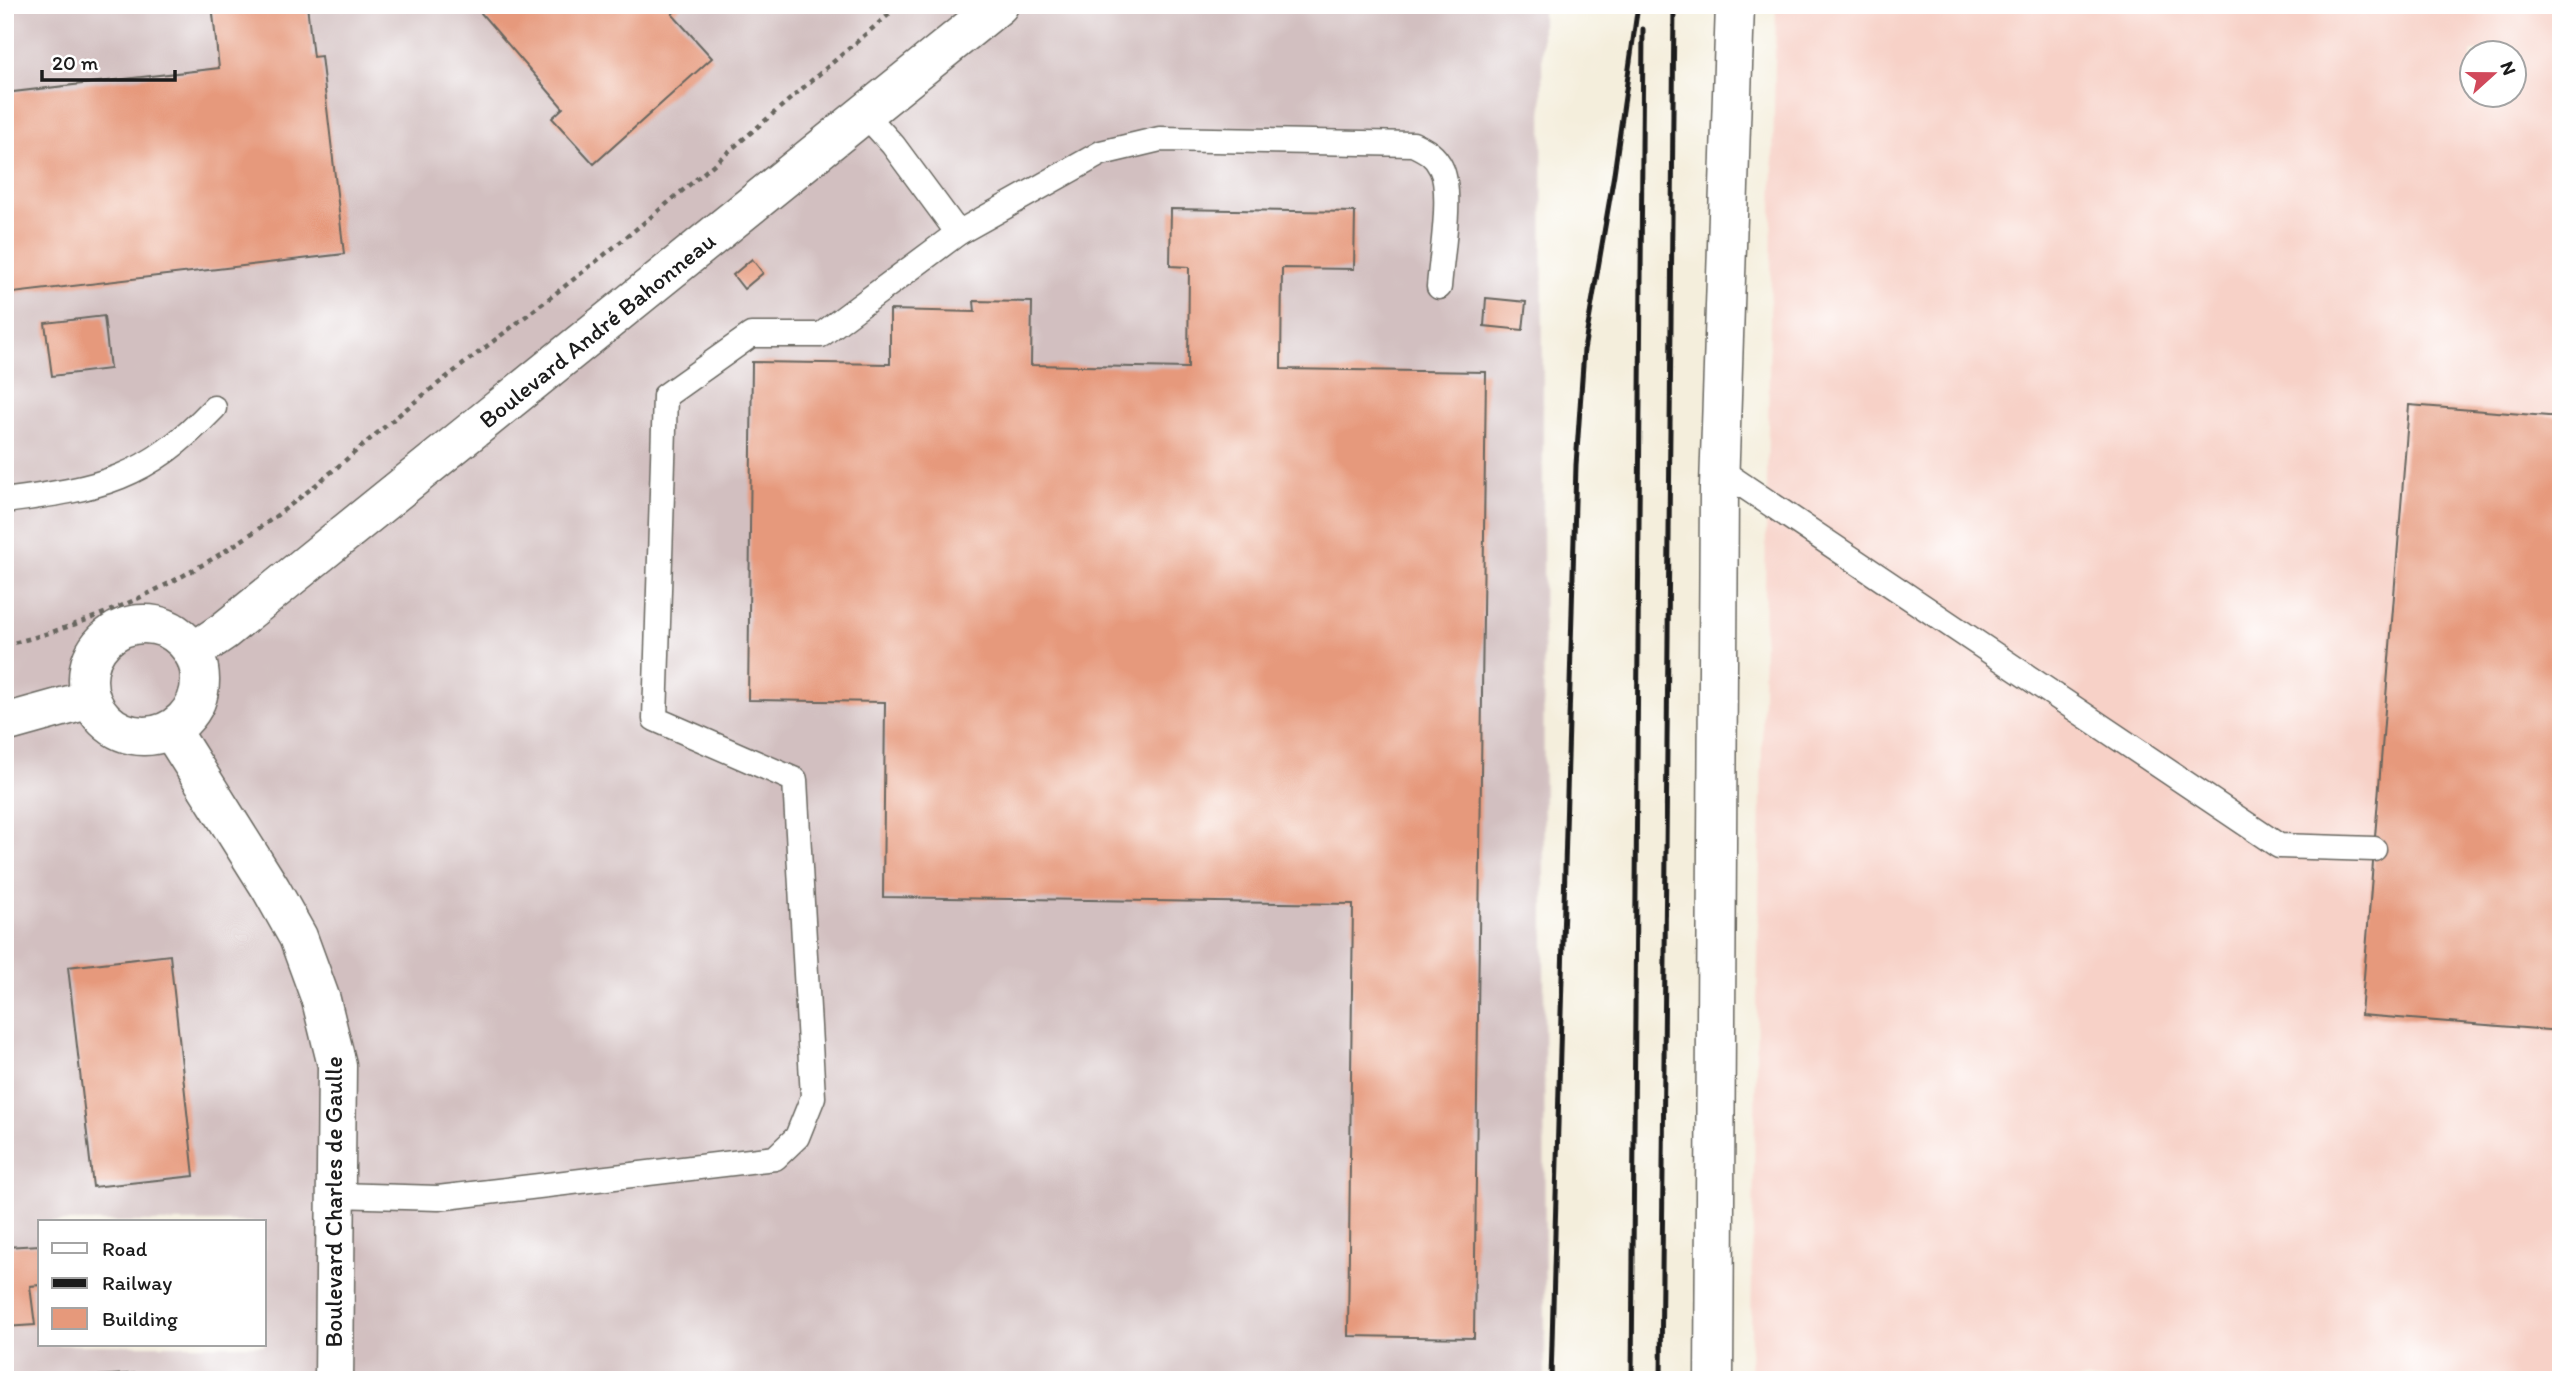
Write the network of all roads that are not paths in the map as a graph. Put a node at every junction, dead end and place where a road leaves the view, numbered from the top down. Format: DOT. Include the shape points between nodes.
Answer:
graph roads {
  1 [pos="999,5"];
  2 [pos="1735,5"];
  3 [pos="863,112"];
  4 [pos="958,233"];
  5 [pos="1438,287"];
  6 [pos="214,408"];
  7 [pos="1720,470"];
  8 [pos="5,501"];
  9 [pos="193,652"];
  10 [pos="91,699"];
  11 [pos="5,723"];
  12 [pos="172,730"];
  13 [pos="2374,849"];
  14 [pos="336,1195"];
  15 [pos="334,1380"];
  16 [pos="1714,1380"];
  1 -- 3 [label="street, Boulevard André Bahonneau"];
  2 -- 7 [label="street"];
  3 -- 4 [label="lane"];
  3 -- 9 [label="street, Boulevard André Bahonneau" via="407,485"];
  4 -- 5 [label="lane" via="1101,153 1160,139 1413,144 1430,152 1442,169 1446,192"];
  4 -- 14 [label="lane" via="821,335 751,335 665,396 655,719 794,780 813,1097 797,1137 775,1158 761,1160 438,1198"];
  6 -- 8 [label="lane" via="155,460 121,478 90,488"];
  7 -- 13 [label="lane" via="2279,846"];
  7 -- 16 [label="street"];
  9 -- 10 [label="street" via="178,635 158,625 136,623 115,630 98,645 88,665"];
  9 -- 12 [label="street" via="200,673 198,695 189,715"];
  10 -- 11 [label="street"];
  10 -- 12 [label="street" via="109,725 128,735 150,737"];
  12 -- 14 [label="street, Boulevard Charles de Gaulle" via="298,937 321,1000 337,1065"];
  14 -- 15 [label="street, Boulevard Charles de Gaulle"];
}
